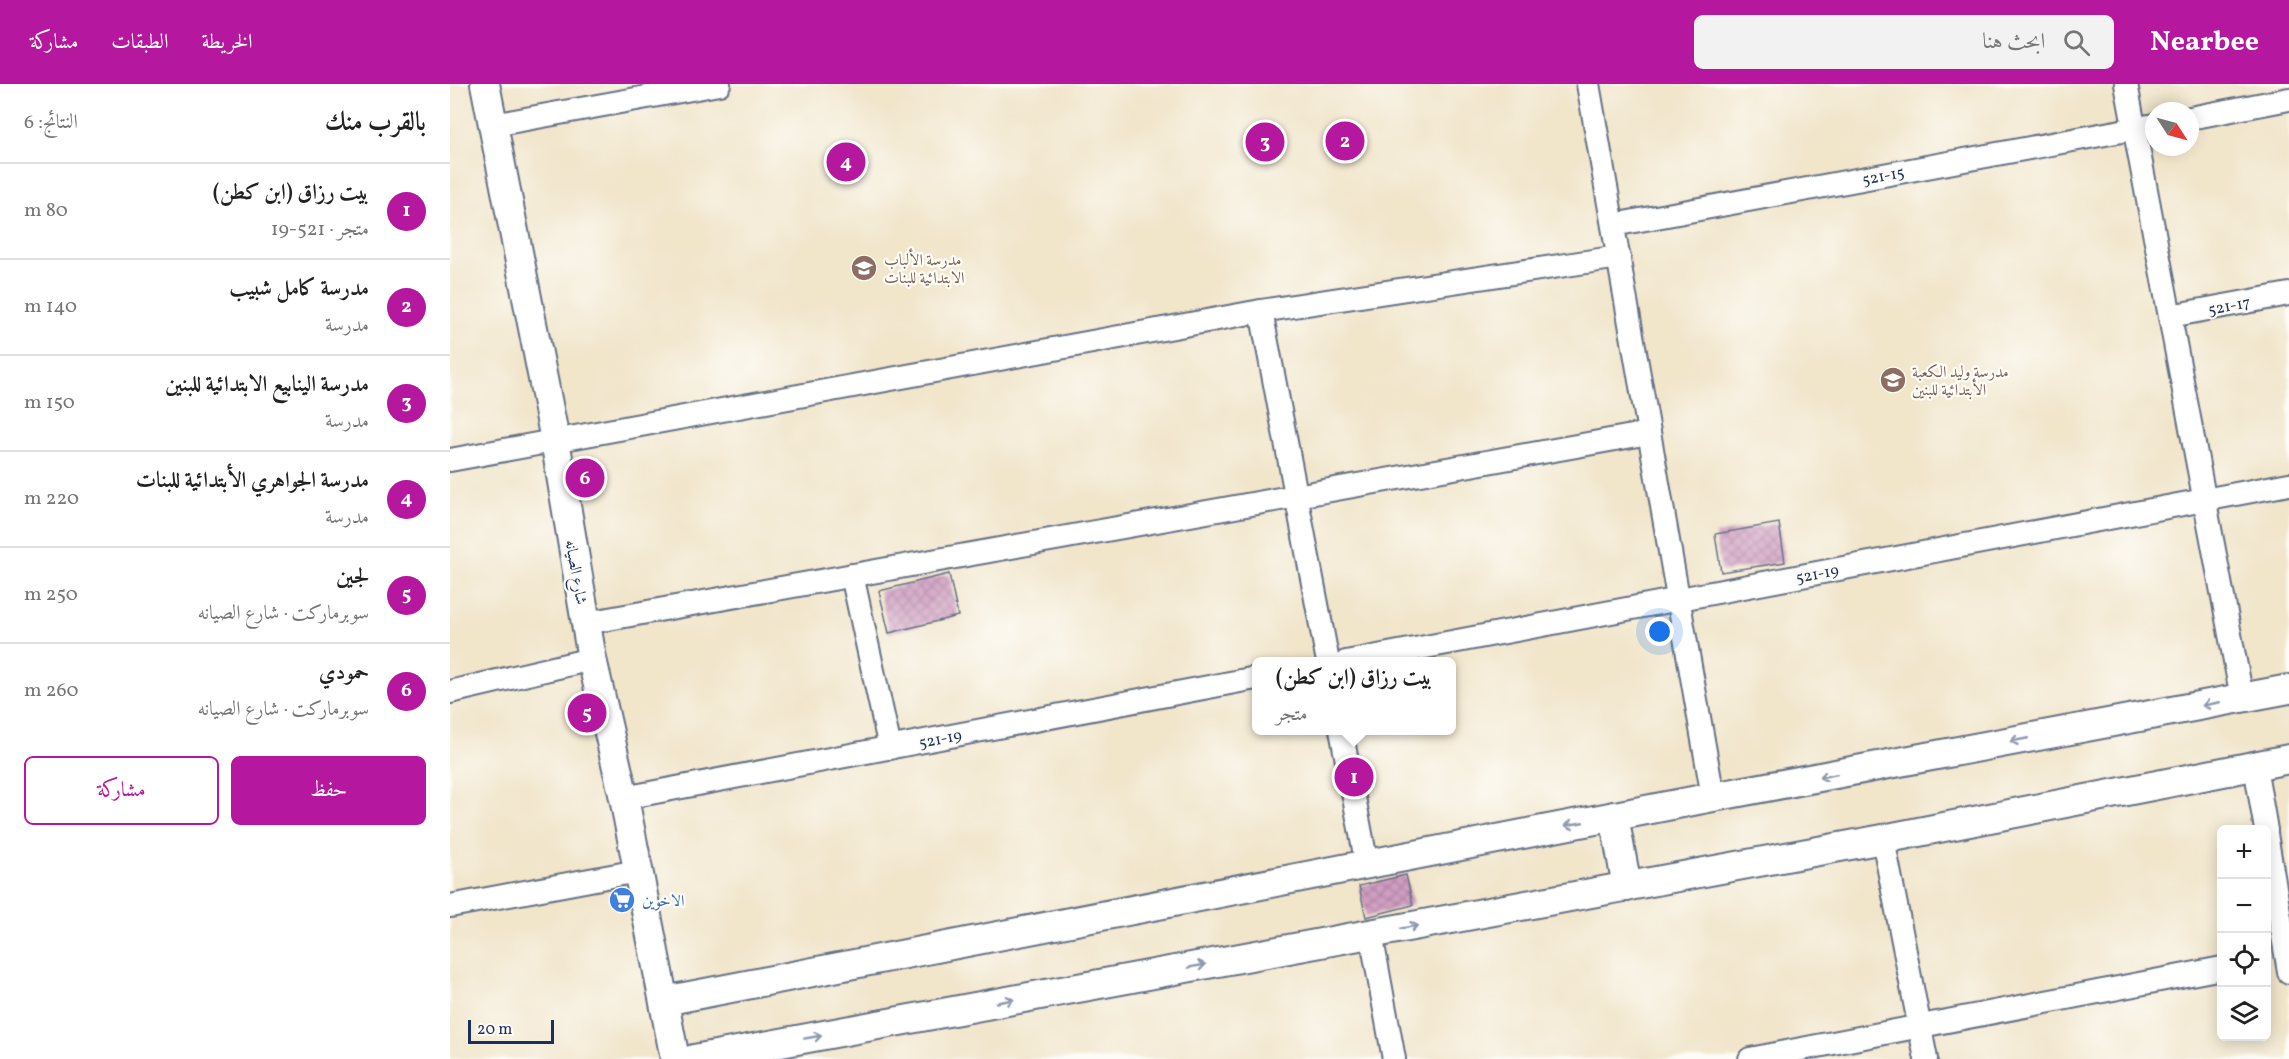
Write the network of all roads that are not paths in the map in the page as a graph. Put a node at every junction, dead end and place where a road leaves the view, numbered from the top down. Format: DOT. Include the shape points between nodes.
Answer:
graph roads {
  1 [pos="485,84"];
  2 [pos="719,84"];
  3 [pos="1588,84"];
  4 [pos="2126,84"];
  5 [pos="2289,99"];
  6 [pos="2199,116"];
  7 [pos="493,125"];
  8 [pos="2144,126"];
  9 [pos="1613,225"];
  10 [pos="1619,256"];
  11 [pos="2289,294"];
  12 [pos="1261,311"];
  13 [pos="2170,316"];
  14 [pos="1649,433"];
  15 [pos="555,440"];
  16 [pos="450,460"];
  17 [pos="2289,484"];
  18 [pos="1296,496"];
  19 [pos="2204,500"];
  20 [pos="852,575"];
  21 [pos="1679,599"];
  22 [pos="586,623"];
  23 [pos="1327,657"];
  24 [pos="1372,657"];
  25 [pos="592,659"];
  26 [pos="1252,679"];
  27 [pos="2289,689"];
  28 [pos="450,692"];
  29 [pos="2242,698"];
  30 [pos="1342,735"];
  31 [pos="890,748"];
  32 [pos="2289,759"];
  33 [pos="2255,766"];
  34 [pos="1713,797"];
  35 [pos="624,798"];
  36 [pos="1614,816"];
  37 [pos="2265,825"];
  38 [pos="1883,839"];
  39 [pos="1367,865"];
  40 [pos="638,871"];
  41 [pos="2271,871"];
  42 [pos="1626,887"];
  43 [pos="450,906"];
  44 [pos="1371,934"];
  45 [pos="2283,961"];
  46 [pos="2217,969"];
  47 [pos="664,1001"];
  48 [pos="1920,1026"];
  49 [pos="675,1059"];
  50 [pos="694,1059"];
  51 [pos="1394,1059"];
  52 [pos="1750,1059"];
  53 [pos="1926,1059"];
  1 -- 7 [label="street, شارع الصيانه"];
  2 -- 7 [label="street"];
  3 -- 9 [label="street"];
  4 -- 8 [label="street"];
  5 -- 6 [label="street"];
  7 -- 15 [label="street, شارع الصيانه"];
  8 -- 9 [label="street, 521-15"];
  8 -- 13 [label="street"];
  9 -- 10 [label="street"];
  10 -- 12 [label="street"];
  10 -- 14 [label="street"];
  11 -- 13 [label="street, 521-17"];
  12 -- 15 [label="street"];
  12 -- 18 [label="street"];
  13 -- 19 [label="street"];
  14 -- 18 [label="street"];
  14 -- 21 [label="street"];
  15 -- 16 [label="street"];
  15 -- 22 [label="street, شارع الصيانه"];
  17 -- 19 [label="street, 521-19"];
  18 -- 20 [label="street"];
  18 -- 23 [label="street"];
  19 -- 21 [label="street, 521-19"];
  19 -- 29 [label="street"];
  20 -- 22 [label="street"];
  20 -- 31 [label="street"];
  21 -- 24 [label="street, 521-19"];
  21 -- 34 [label="street"];
  22 -- 25 [label="street, شارع الصيانه"];
  25 -- 28 [label="street"];
  25 -- 35 [label="street, شارع الصيانه"];
  26 -- 31 [label="street, 521-19"];
  27 -- 29 [label="street"];
  29 -- 34 [label="street, one-way"];
  30 -- 39 [label="street"];
  31 -- 35 [label="street, 521-19"];
  32 -- 33 [label="street"];
  33 -- 37 [label="street"];
  33 -- 38 [label="street"];
  34 -- 36 [label="street"];
  35 -- 40 [label="street, شارع الصيانه"];
  36 -- 39 [label="street, one-way"];
  36 -- 42 [label="street"];
  38 -- 42 [label="street"];
  38 -- 48 [label="street"];
  39 -- 47 [label="street"];
  40 -- 43 [label="street"];
  40 -- 47 [label="street, شارع الصيانه"];
  41 -- 45 [label="street"];
  44 -- 42 [label="street, one-way"];
  50 -- 44 [label="street, one-way"];
  44 -- 51 [label="street"];
  46 -- 48 [label="street"];
  47 -- 49 [label="street, شارع الصيانه"];
  48 -- 52 [label="street"];
  48 -- 53 [label="street"];
}
